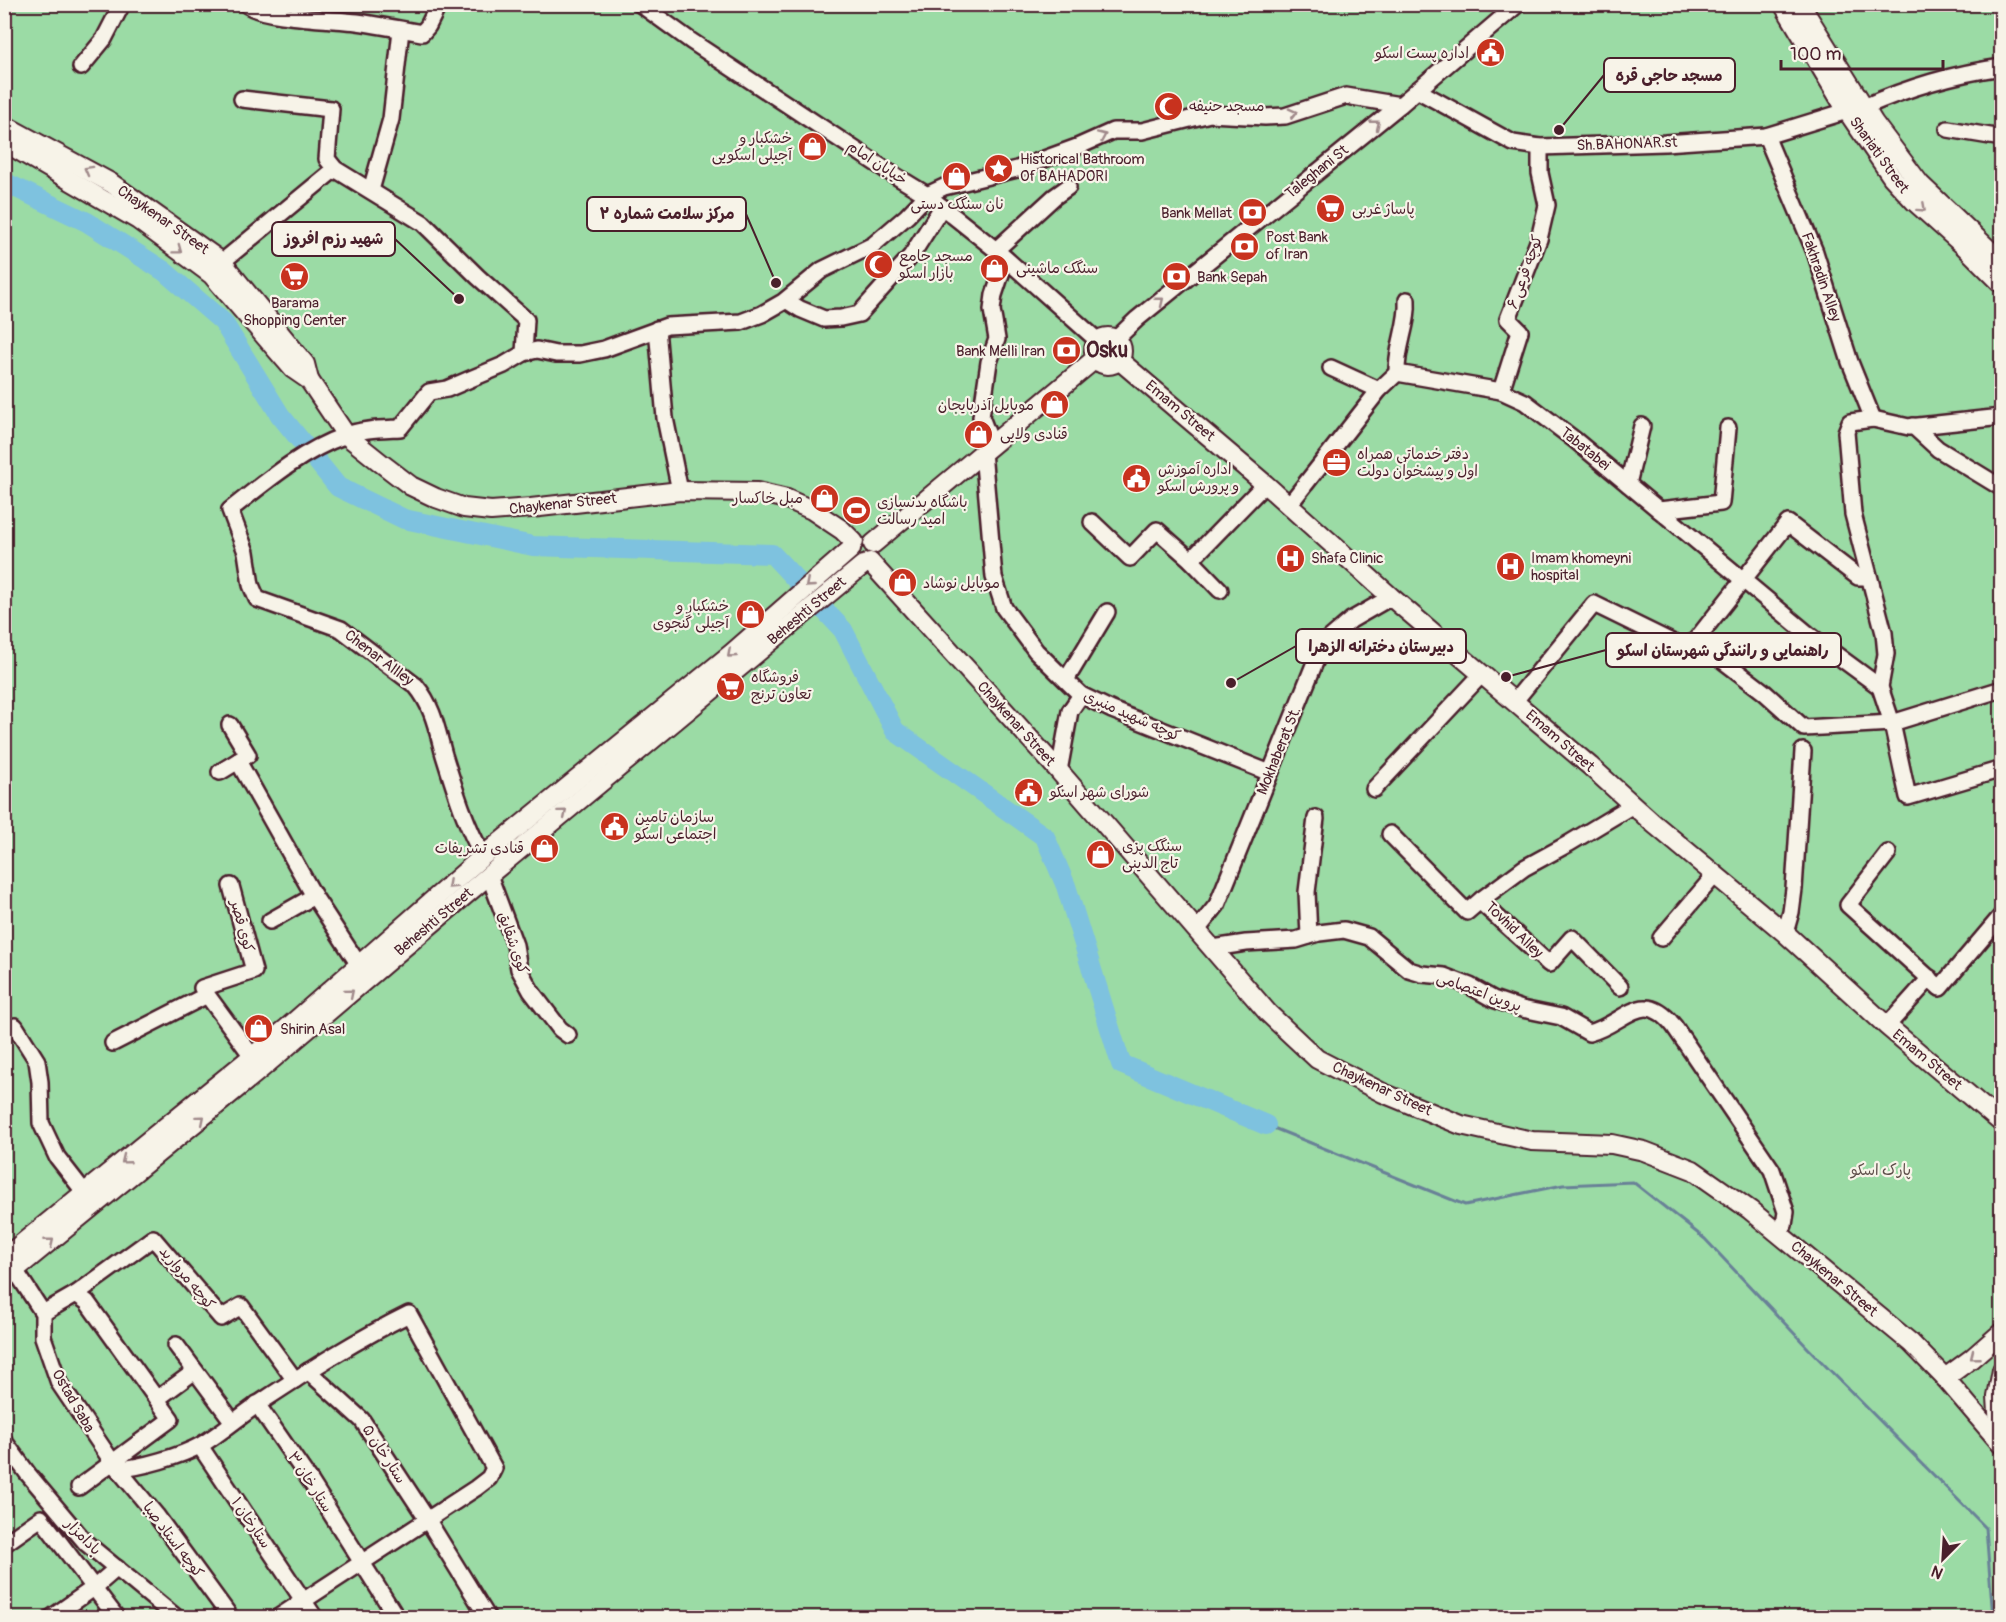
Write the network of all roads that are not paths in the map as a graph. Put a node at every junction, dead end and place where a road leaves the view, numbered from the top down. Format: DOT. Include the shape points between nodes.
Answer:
graph roads {
  1 [pos="122,4"];
  2 [pos="246,4"];
  3 [pos="439,4"];
  4 [pos="640,4"];
  5 [pos="1518,4"];
  6 [pos="1783,4"];
  7 [pos="1800,4"];
  8 [pos="401,30"];
  9 [pos="81,67"];
  10 [pos="2001,67"];
  11 [pos="1417,90"];
  12 [pos="242,99"];
  13 [pos="1400,105"];
  14 [pos="1856,109"];
  15 [pos="4,125"];
  16 [pos="1948,129"];
  17 [pos="1766,136"];
  18 [pos="2001,138"];
  19 [pos="4,141"];
  20 [pos="1540,147"];
  21 [pos="335,169"];
  22 [pos="1068,187"];
  23 [pos="371,190"];
  24 [pos="927,195"];
  25 [pos="942,207"];
  26 [pos="1001,254"];
  27 [pos="222,262"];
  28 [pos="2001,262"];
  29 [pos="2001,284"];
  30 [pos="786,300"];
  31 [pos="1407,300"];
  32 [pos="657,329"];
  33 [pos="1103,346"];
  34 [pos="524,353"];
  35 [pos="1331,368"];
  36 [pos="1397,373"];
  37 [pos="309,380"];
  38 [pos="1379,390"];
  39 [pos="1501,391"];
  40 [pos="2001,417"];
  41 [pos="1873,419"];
  42 [pos="1642,426"];
  43 [pos="1913,426"];
  44 [pos="1728,428"];
  45 [pos="346,435"];
  46 [pos="988,448"];
  47 [pos="1265,484"];
  48 [pos="1628,484"];
  49 [pos="2001,488"];
  50 [pos="680,491"];
  51 [pos="1289,505"];
  52 [pos="1659,510"];
  53 [pos="1092,522"];
  54 [pos="873,544"];
  55 [pos="852,545"];
  56 [pos="1191,560"];
  57 [pos="867,563"];
  58 [pos="1868,577"];
  59 [pos="1743,580"];
  60 [pos="1220,590"];
  61 [pos="1390,597"];
  62 [pos="796,608"];
  63 [pos="1107,612"];
  64 [pos="1692,645"];
  65 [pos="1482,674"];
  66 [pos="1066,680"];
  67 [pos="1880,687"];
  68 [pos="2001,689"];
  69 [pos="1081,694"];
  70 [pos="1514,702"];
  71 [pos="1892,723"];
  72 [pos="230,725"];
  73 [pos="1803,751"];
  74 [pos="238,761"];
  75 [pos="2001,768"];
  76 [pos="1059,771"];
  77 [pos="220,772"];
  78 [pos="1270,773"];
  79 [pos="1374,789"];
  80 [pos="1633,805"];
  81 [pos="1316,818"];
  82 [pos="1390,834"];
  83 [pos="1888,853"];
  84 [pos="483,856"];
  85 [pos="489,875"];
  86 [pos="1715,875"];
  87 [pos="231,886"];
  88 [pos="314,896"];
  89 [pos="1482,899"];
  90 [pos="2001,915"];
  91 [pos="270,921"];
  92 [pos="1197,930"];
  93 [pos="1785,933"];
  94 [pos="1309,936"];
  95 [pos="1661,938"];
  96 [pos="1213,948"];
  97 [pos="359,965"];
  98 [pos="1930,978"];
  99 [pos="1620,987"];
  100 [pos="207,995"];
  101 [pos="15,1026"];
  102 [pos="1887,1026"];
  103 [pos="568,1035"];
  104 [pos="112,1043"];
  105 [pos="252,1056"];
  106 [pos="2001,1123"];
  107 [pos="85,1193"];
  108 [pos="1779,1233"];
  109 [pos="8,1269"];
  110 [pos="76,1294"];
  111 [pos="241,1306"];
  112 [pos="43,1313"];
  113 [pos="2001,1332"];
  114 [pos="176,1345"];
  115 [pos="195,1371"];
  116 [pos="2001,1372"];
  117 [pos="302,1375"];
  118 [pos="1950,1384"];
  119 [pos="157,1399"];
  120 [pos="257,1404"];
  121 [pos="232,1422"];
  122 [pos="2001,1444"];
  123 [pos="6,1445"];
  124 [pos="200,1446"];
  125 [pos="115,1466"];
  126 [pos="79,1488"];
  127 [pos="427,1520"];
  128 [pos="4,1544"];
  129 [pos="362,1562"];
  130 [pos="117,1568"];
  131 [pos="95,1587"];
  132 [pos="303,1600"];
  133 [pos="51,1617"];
  134 [pos="117,1617"];
  135 [pos="177,1617"];
  136 [pos="231,1617"];
  137 [pos="277,1617"];
  138 [pos="315,1617"];
  139 [pos="397,1617"];
  140 [pos="488,1617"];
  1 -- 9 [label="street" via="104,39"];
  2 -- 8 [label="street" via="265,12"];
  3 -- 8 [label="street" via="422,33"];
  4 -- 24 [label="street, خیابان امام"];
  5 -- 11 [label="street, Taleghani St"];
  6 -- 14 [label="main road, Shariati Street"];
  7 -- 14 [label="main road, Shariati Street"];
  8 -- 23 [label="street" via="391,119"];
  10 -- 14 [label="street, Sh.BAHONAR.st" via="1900,91"];
  11 -- 13 [label="street, Taleghani St"];
  11 -- 20 [label="street, Sh.BAHONAR.st" via="1513,142"];
  12 -- 21 [label="street" via="331,109 327,159"];
  24 -- 13 [label="street, one-way" via="1017,169 1113,131 1142,131 1210,114 1286,116 1346,96"];
  33 -- 13 [label="street, Taleghani St, one-way"];
  14 -- 17 [label="street, Sh.BAHONAR.st"];
  14 -- 28 [label="main road, Shariati Street" via="1920,184"];
  14 -- 29 [label="main road, Shariati Street, one-way" via="1892,177"];
  27 -- 15 [label="main road, Chaykenar Street, one-way" via="111,183"];
  16 -- 18 [label="street"];
  17 -- 20 [label="street, Sh.BAHONAR.st"];
  17 -- 41 [label="street, Fakhradin Alley" via="1815,252 1850,362"];
  19 -- 37 [label="main road, Chaykenar Street, one-way" via="138,220 212,275 292,369"];
  20 -- 39 [label="street, کوچه فرعی ۶" via="1540,174 1547,204 1539,239 1508,319 1520,331"];
  21 -- 23 [label="street"];
  21 -- 27 [label="street"];
  22 -- 26 [label="street"];
  23 -- 34 [label="street" via="423,223 526,320"];
  24 -- 25 [label="street, خیابان امام"];
  24 -- 30 [label="street" via="873,245 822,270"];
  25 -- 26 [label="street, خیابان امام"];
  25 -- 30 [label="street" via="911,256 858,314 824,319"];
  26 -- 33 [label="street, خیابان امام"];
  26 -- 46 [label="street, کوچه شهید منبری" via="993,302 997,339 989,362 981,417"];
  27 -- 37 [label="main road, Chaykenar Street" via="305,364"];
  30 -- 32 [label="street" via="741,322"];
  31 -- 36 [label="street" via="1396,356"];
  32 -- 34 [label="street" via="580,354 537,350"];
  32 -- 50 [label="street" via="665,417"];
  33 -- 46 [label="main road"];
  33 -- 47 [label="main road, Emam Street" via="1102,365 1119,360"];
  34 -- 45 [label="street" via="468,380 429,392 400,428"];
  35 -- 38 [label="street"];
  36 -- 38 [label="street"];
  36 -- 39 [label="street, Tabatabei"];
  37 -- 45 [label="main road, Chaykenar Street"];
  38 -- 51 [label="street"];
  39 -- 48 [label="street, Tabatabei" via="1525,402"];
  40 -- 43 [label="street"];
  41 -- 43 [label="street"];
  41 -- 58 [label="street" via="1850,422 1846,432 1853,514"];
  42 -- 48 [label="street"];
  43 -- 49 [label="street" via="1938,449"];
  44 -- 52 [label="street" via="1720,503"];
  45 -- 50 [label="main road, Chaykenar Street" via="411,486 464,508 531,508"];
  45 -- 84 [label="street, Chenar Allley" via="315,448 230,510 246,552 251,585 257,598 341,629 416,686 434,718 468,829"];
  46 -- 54 [label="main road"];
  46 -- 66 [label="street, کوچه شهید منبری" via="994,577 1004,608 1036,651"];
  47 -- 51 [label="main road, Emam Street"];
  47 -- 56 [label="street"];
  48 -- 52 [label="street, Tabatabei"];
  50 -- 55 [label="main road, Chaykenar Street" via="757,492 787,499 842,530"];
  51 -- 61 [label="main road, Emam Street"];
  52 -- 59 [label="street, Tabatabei"];
  53 -- 56 [label="street" via="1130,558 1157,530"];
  54 -- 55 [label="main road" via="866,539"];
  54 -- 57 [label="main road" via="876,552"];
  55 -- 57 [label="main road" via="853,560"];
  55 -- 62 [label="main road, Beheshti Street, one-way"];
  56 -- 60 [label="street"];
  57 -- 62 [label="main road, Beheshti Street"];
  57 -- 76 [label="main road, Chaykenar Street"];
  58 -- 59 [label="street" via="1858,577 1788,523"];
  58 -- 67 [label="street" via="1884,633 1886,654"];
  59 -- 64 [label="street"];
  59 -- 67 [label="street, Tabatabei"];
  61 -- 65 [label="main road, Emam Street"];
  61 -- 78 [label="street, Mokhaberat St." via="1351,620 1322,645"];
  62 -- 84 [label="main road, Beheshti Street, one-way" via="723,660"];
  85 -- 62 [label="main road, Beheshti Street, one-way"];
  63 -- 66 [label="street"];
  64 -- 70 [label="street" via="1594,603"];
  64 -- 71 [label="street" via="1764,692 1804,728"];
  65 -- 70 [label="main road, Emam Street"];
  65 -- 79 [label="street"];
  66 -- 69 [label="street, کوچه شهید منبری"];
  67 -- 71 [label="street"];
  68 -- 71 [label="street"];
  69 -- 76 [label="street" via="1071,711"];
  69 -- 78 [label="street, کوچه شهید منبری"];
  70 -- 80 [label="main road, Emam Street"];
  71 -- 75 [label="street" via="1908,797"];
  72 -- 74 [label="street" via="248,755"];
  73 -- 93 [label="street" via="1794,889"];
  74 -- 77 [label="street"];
  74 -- 88 [label="street"];
  76 -- 92 [label="main road, Chaykenar Street"];
  78 -- 92 [label="street, Mokhaberat St." via="1217,904"];
  80 -- 86 [label="main road, Emam Street"];
  80 -- 89 [label="street, Tovhid Alley" via="1524,868"];
  81 -- 94 [label="street" via="1307,892"];
  82 -- 89 [label="street" via="1467,912"];
  83 -- 98 [label="street" via="1848,905"];
  84 -- 97 [label="main road, Beheshti Street, one-way"];
  85 -- 103 [label="street, کوی شقایق" via="515,945 519,969 538,1001"];
  109 -- 85 [label="main road, Beheshti Street, one-way" via="262,1068"];
  86 -- 93 [label="main road, Emam Street"];
  86 -- 95 [label="street"];
  87 -- 100 [label="street, کوی قصر" via="254,970 202,988"];
  88 -- 91 [label="street"];
  88 -- 97 [label="street"];
  89 -- 99 [label="street, Tovhid Alley" via="1549,964 1572,938"];
  90 -- 98 [label="street" via="1940,988"];
  92 -- 96 [label="main road, Chaykenar Street"];
  93 -- 102 [label="main road, Emam Street"];
  94 -- 96 [label="street, پروین اعتصامی"];
  94 -- 108 [label="street, پروین اعتصامی" via="1344,930 1369,937 1409,970 1444,976 1493,999 1561,1017 1589,1033 1641,1007 1655,1008 1670,1021 1767,1163 1786,1212"];
  96 -- 108 [label="main road, Chaykenar Street" via="1268,1013 1317,1059 1383,1093 1482,1130 1532,1141 1612,1144 1644,1151 1693,1170"];
  97 -- 105 [label="main road, Beheshti Street"];
  98 -- 102 [label="street"];
  100 -- 104 [label="street"];
  100 -- 105 [label="street"];
  101 -- 107 [label="street" via="37,1061 41,1123 57,1157"];
  102 -- 106 [label="main road, Emam Street"];
  105 -- 107 [label="main road, Beheshti Street, one-way"];
  107 -- 109 [label="main road, Beheshti Street"];
  108 -- 118 [label="main road, Chaykenar Street" via="1911,1343"];
  109 -- 112 [label="street, Ostad Saba"];
  110 -- 111 [label="street, کوچه مروارید" via="153,1238 221,1318"];
  110 -- 112 [label="street"];
  110 -- 119 [label="street" via="87,1302"];
  111 -- 117 [label="street, ستار خان ۵"];
  112 -- 125 [label="street, Ostad Saba" via="43,1337 59,1383"];
  113 -- 118 [label="main road, one-way"];
  114 -- 115 [label="street"];
  115 -- 119 [label="street"];
  115 -- 121 [label="street"];
  116 -- 118 [label="main road" via="1982,1399 1972,1400"];
  116 -- 122 [label="main road" via="1997,1397"];
  117 -- 120 [label="street"];
  117 -- 127 [label="street, ستار خان ۵" via="362,1420"];
  117 -- 127 [label="street" via="409,1314 494,1468 489,1478"];
  118 -- 122 [label="main road, Chaykenar Street"];
  119 -- 125 [label="street" via="171,1419"];
  120 -- 121 [label="street"];
  120 -- 129 [label="street, ستار خان ۳"];
  121 -- 124 [label="street"];
  123 -- 130 [label="street, بادامزار" via="86,1543"];
  124 -- 125 [label="street" via="132,1468"];
  124 -- 132 [label="street, ستارخان ۱"];
  125 -- 126 [label="street"];
  125 -- 136 [label="street, کوچه استاد صبا"];
  127 -- 129 [label="street"];
  127 -- 140 [label="street, ستار خان ۵"];
  128 -- 131 [label="street" via="41,1518"];
  129 -- 132 [label="street"];
  129 -- 139 [label="street, ستار خان ۳"];
  130 -- 131 [label="street"];
  130 -- 135 [label="street, بادامزار"];
  131 -- 133 [label="street"];
  131 -- 134 [label="street"];
  132 -- 137 [label="street"];
  132 -- 138 [label="street, ستارخان ۱"];
}
